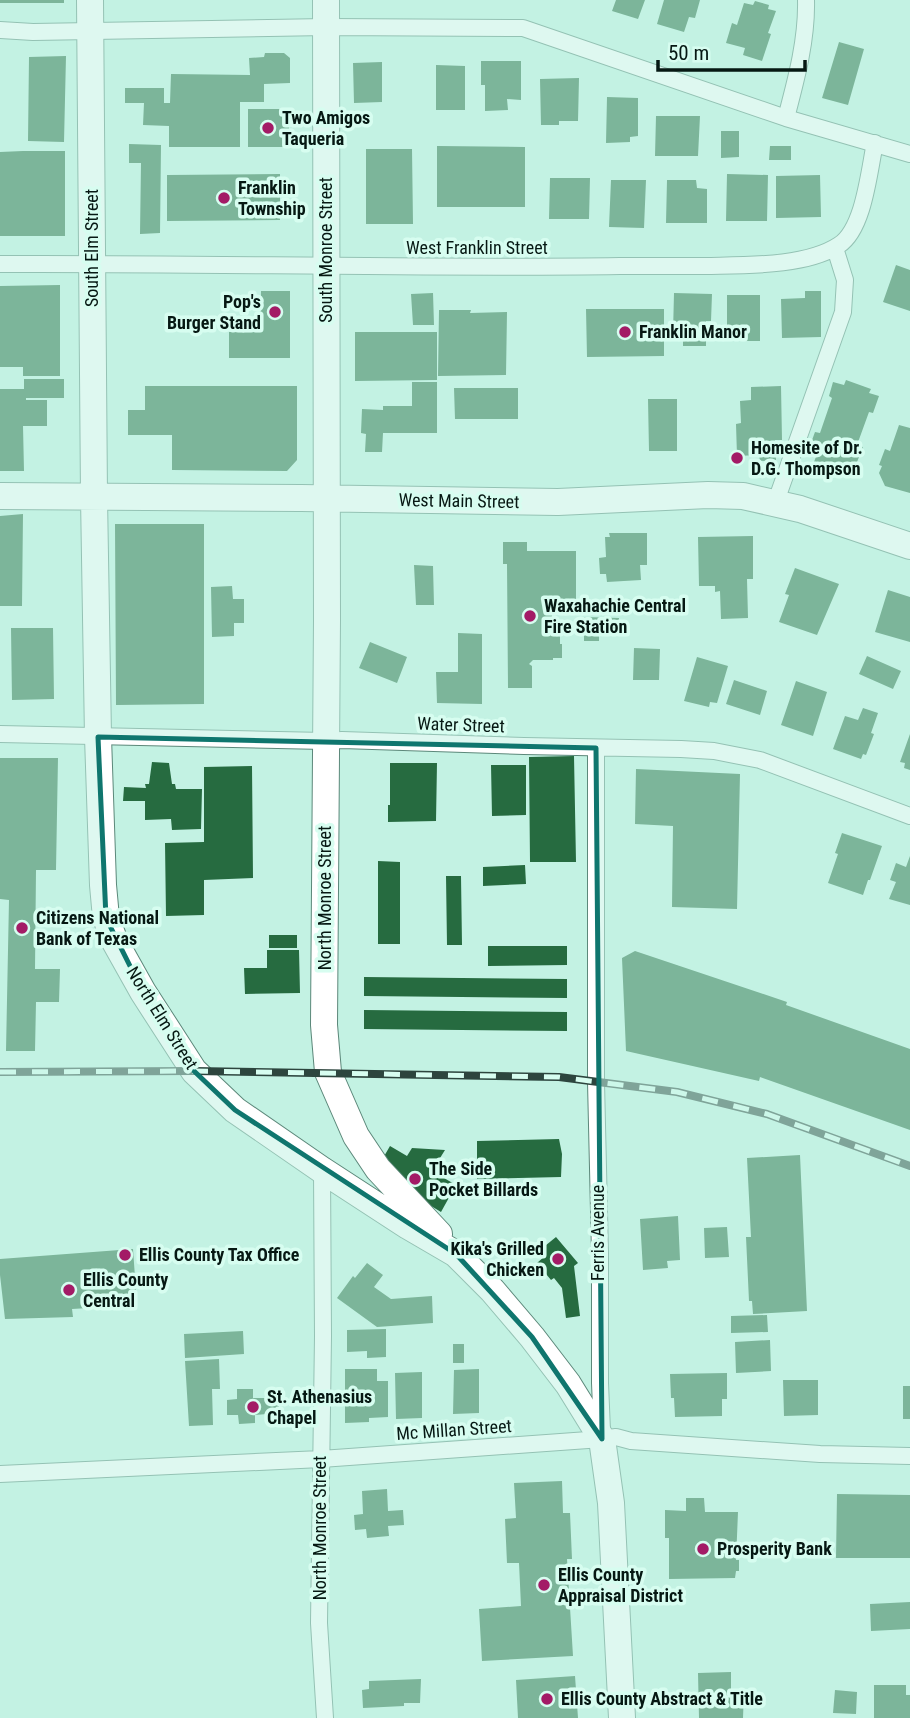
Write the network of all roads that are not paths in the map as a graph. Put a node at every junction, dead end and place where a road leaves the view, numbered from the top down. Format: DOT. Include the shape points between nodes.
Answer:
graph roads {
  1 [pos="90,0"];
  2 [pos="326,0"];
  3 [pos="806,0"];
  4 [pos="326,27"];
  5 [pos="0,30"];
  6 [pos="90,31"];
  7 [pos="786,118"];
  8 [pos="875,143"];
  9 [pos="910,154"];
  10 [pos="835,248"];
  11 [pos="0,264"];
  12 [pos="92,264"];
  13 [pos="326,266"];
  14 [pos="0,496"];
  15 [pos="94,497"];
  16 [pos="326,499"];
  17 [pos="775,504"];
  18 [pos="910,546"];
  19 [pos="0,734"];
  20 [pos="98,737"];
  21 [pos="325,741"];
  22 [pos="596,748"];
  23 [pos="910,816"];
  24 [pos="322,1170"];
  25 [pos="456,1254"];
  26 [pos="602,1439"];
  27 [pos="910,1455"];
  28 [pos="321,1459"];
  29 [pos="0,1474"];
  30 [pos="325,1718"];
  31 [pos="622,1718"];
  1 -- 6 [label="main road, South Elm Street"];
  2 -- 4 [label="main road, South Monroe Street"];
  3 -- 7 [label="street" via="798,72"];
  4 -- 6 [label="street"];
  4 -- 7 [label="street" via="523,28"];
  4 -- 13 [label="main road, South Monroe Street"];
  5 -- 6 [label="street"];
  6 -- 12 [label="main road, South Elm Street"];
  7 -- 8 [label="street"];
  8 -- 9 [label="street"];
  8 -- 10 [label="street" via="860,214 852,233"];
  10 -- 13 [label="street, West Franklin Street" via="792,261 749,265"];
  10 -- 17 [label="street" via="845,280 843,312"];
  11 -- 12 [label="street, West Franklin Street"];
  12 -- 13 [label="street, West Franklin Street"];
  12 -- 15 [label="main road, South Elm Street"];
  13 -- 16 [label="main road, South Monroe Street"];
  14 -- 15 [label="main road, West Main Street"];
  15 -- 16 [label="main road, West Main Street"];
  15 -- 20 [label="main road, North Elm Street"];
  16 -- 17 [label="main road, West Main Street" via="558,502 708,495 743,496"];
  16 -- 21 [label="main road, North Monroe Street"];
  17 -- 18 [label="main road, West Main Street"];
  19 -- 20 [label="street, Water Street"];
  20 -- 21 [label="street, Water Street"];
  20 -- 24 [label="main road, North Elm Street" via="103,886 106,918 115,942 194,1071 235,1110"];
  21 -- 22 [label="street, Water Street"];
  21 -- 25 [label="main road, North Monroe Street" via="324,1025 328,1072 356,1136 378,1169"];
  22 -- 23 [label="street, Water Street" via="681,748 760,760"];
  22 -- 26 [label="street, Ferris Avenue"];
  24 -- 25 [label="main road, North Elm Street"];
  24 -- 28 [label="street, North Monroe Street"];
  25 -- 26 [label="main road, North Elm Street" via="532,1337"];
  26 -- 27 [label="street, Mc Millan Street" via="820,1454"];
  26 -- 28 [label="street, Mc Millan Street"];
  26 -- 31 [label="main road, Ferris Avenue" via="611,1503"];
  28 -- 29 [label="street, Mc Millan Street"];
  28 -- 30 [label="street, North Monroe Street" via="320,1623"];
}
